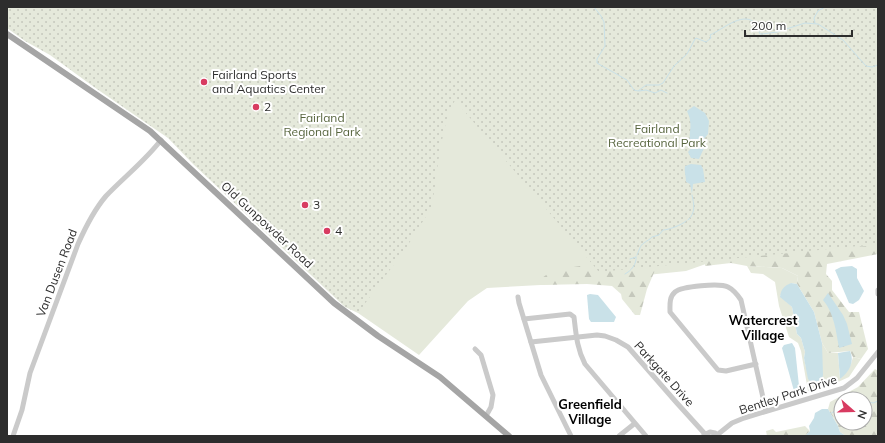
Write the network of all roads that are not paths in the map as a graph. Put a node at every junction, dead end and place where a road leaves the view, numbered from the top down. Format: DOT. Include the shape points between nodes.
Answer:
graph roads {
  1 [pos="7,34"];
  2 [pos="161,140"];
  3 [pos="878,290"];
  4 [pos="878,294"];
  5 [pos="518,297"];
  6 [pos="524,319"];
  7 [pos="576,337"];
  8 [pos="531,342"];
  9 [pos="475,348"];
  10 [pos="878,352"];
  11 [pos="756,364"];
  12 [pos="766,411"];
  13 [pos="486,416"];
  14 [pos="634,424"];
  15 [pos="704,435"];
  16 [pos="717,435"];
  17 [pos="13,436"];
  18 [pos="509,436"];
  19 [pos="571,436"];
  20 [pos="619,436"];
  21 [pos="646,436"];
  1 -- 2 [label="main road, Old Gunpowder Road"];
  2 -- 13 [label="main road, Old Gunpowder Road" via="334,303 440,377"];
  2 -- 17 [label="street, Van Dusen Road" via="107,195 88,222 30,373"];
  3 -- 4 [label="street"];
  5 -- 6 [label="street"];
  6 -- 7 [label="street" via="573,315"];
  6 -- 8 [label="street"];
  7 -- 8 [label="street, Parkgate Drive"];
  7 -- 14 [label="street" via="585,364"];
  7 -- 15 [label="street, Parkgate Drive" via="605,336 628,347"];
  8 -- 19 [label="street" via="541,375"];
  9 -- 13 [label="street" via="480,355 493,395"];
  10 -- 12 [label="street, Bentley Park Drive" via="857,378 844,388"];
  11 -- 11 [label="street" via="733,370 718,370 670,312 672,296 676,291 682,288 713,285 726,285 735,291 741,300"];
  11 -- 12 [label="street"];
  12 -- 16 [label="street, Bentley Park Drive" via="732,423"];
  13 -- 18 [label="main road, Old Gunpowder Road"];
  14 -- 20 [label="street"];
  14 -- 21 [label="street"];
  15 -- 16 [label="street" via="712,432"];
}
